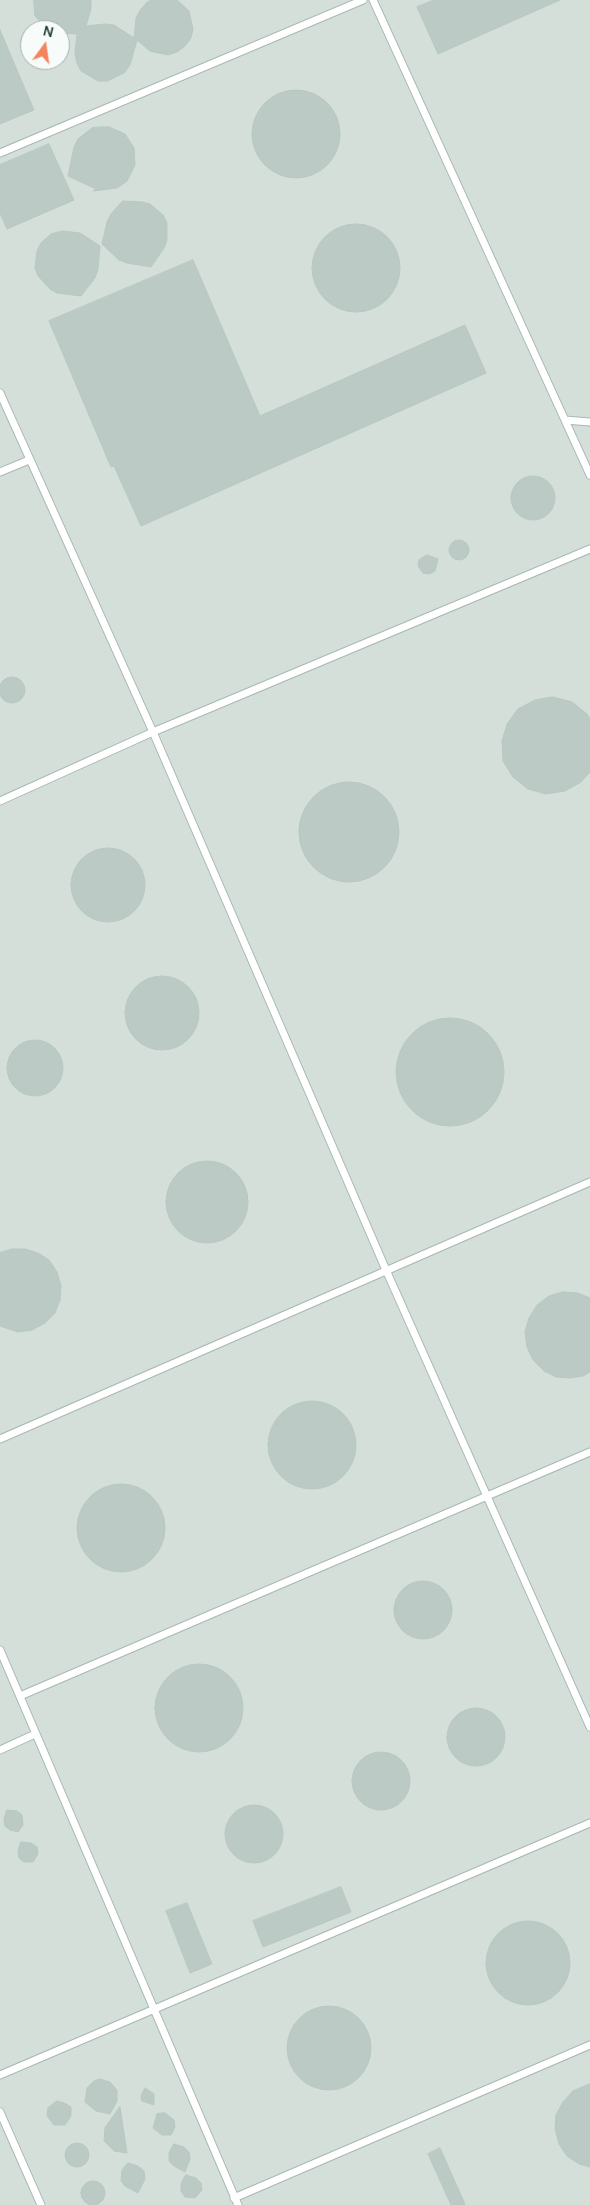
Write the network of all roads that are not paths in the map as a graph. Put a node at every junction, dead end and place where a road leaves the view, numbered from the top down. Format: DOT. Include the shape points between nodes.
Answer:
graph roads {
  1 [pos="363,0"];
  2 [pos="373,0"];
  3 [pos="0,153"];
  4 [pos="0,393"];
  5 [pos="565,420"];
  6 [pos="590,422"];
  7 [pos="29,460"];
  8 [pos="0,472"];
  9 [pos="590,475"];
  10 [pos="590,549"];
  11 [pos="153,732"];
  12 [pos="0,801"];
  13 [pos="590,1182"];
  14 [pos="386,1270"];
  15 [pos="0,1439"];
  16 [pos="590,1452"];
  17 [pos="487,1497"];
  18 [pos="0,1650"];
  19 [pos="20,1696"];
  20 [pos="590,1727"];
  21 [pos="35,1734"];
  22 [pos="0,1750"];
  23 [pos="590,1823"];
  24 [pos="153,2010"];
  25 [pos="590,2045"];
  26 [pos="0,2075"];
  27 [pos="0,2112"];
  28 [pos="236,2200"];
  29 [pos="41,2205"];
  1 -- 3 [label="lane"];
  2 -- 5 [label="lane"];
  4 -- 7 [label="lane"];
  5 -- 6 [label="lane"];
  5 -- 9 [label="lane"];
  7 -- 8 [label="lane"];
  7 -- 11 [label="lane"];
  10 -- 11 [label="lane"];
  11 -- 12 [label="lane"];
  11 -- 14 [label="lane"];
  13 -- 14 [label="lane"];
  14 -- 15 [label="lane"];
  14 -- 17 [label="lane"];
  16 -- 17 [label="lane"];
  17 -- 19 [label="lane"];
  17 -- 20 [label="lane"];
  18 -- 19 [label="lane"];
  19 -- 21 [label="lane"];
  21 -- 22 [label="lane"];
  21 -- 24 [label="lane"];
  23 -- 24 [label="lane"];
  24 -- 26 [label="lane"];
  24 -- 28 [label="lane"];
  25 -- 28 [label="lane"];
  27 -- 29 [label="lane"];
}
